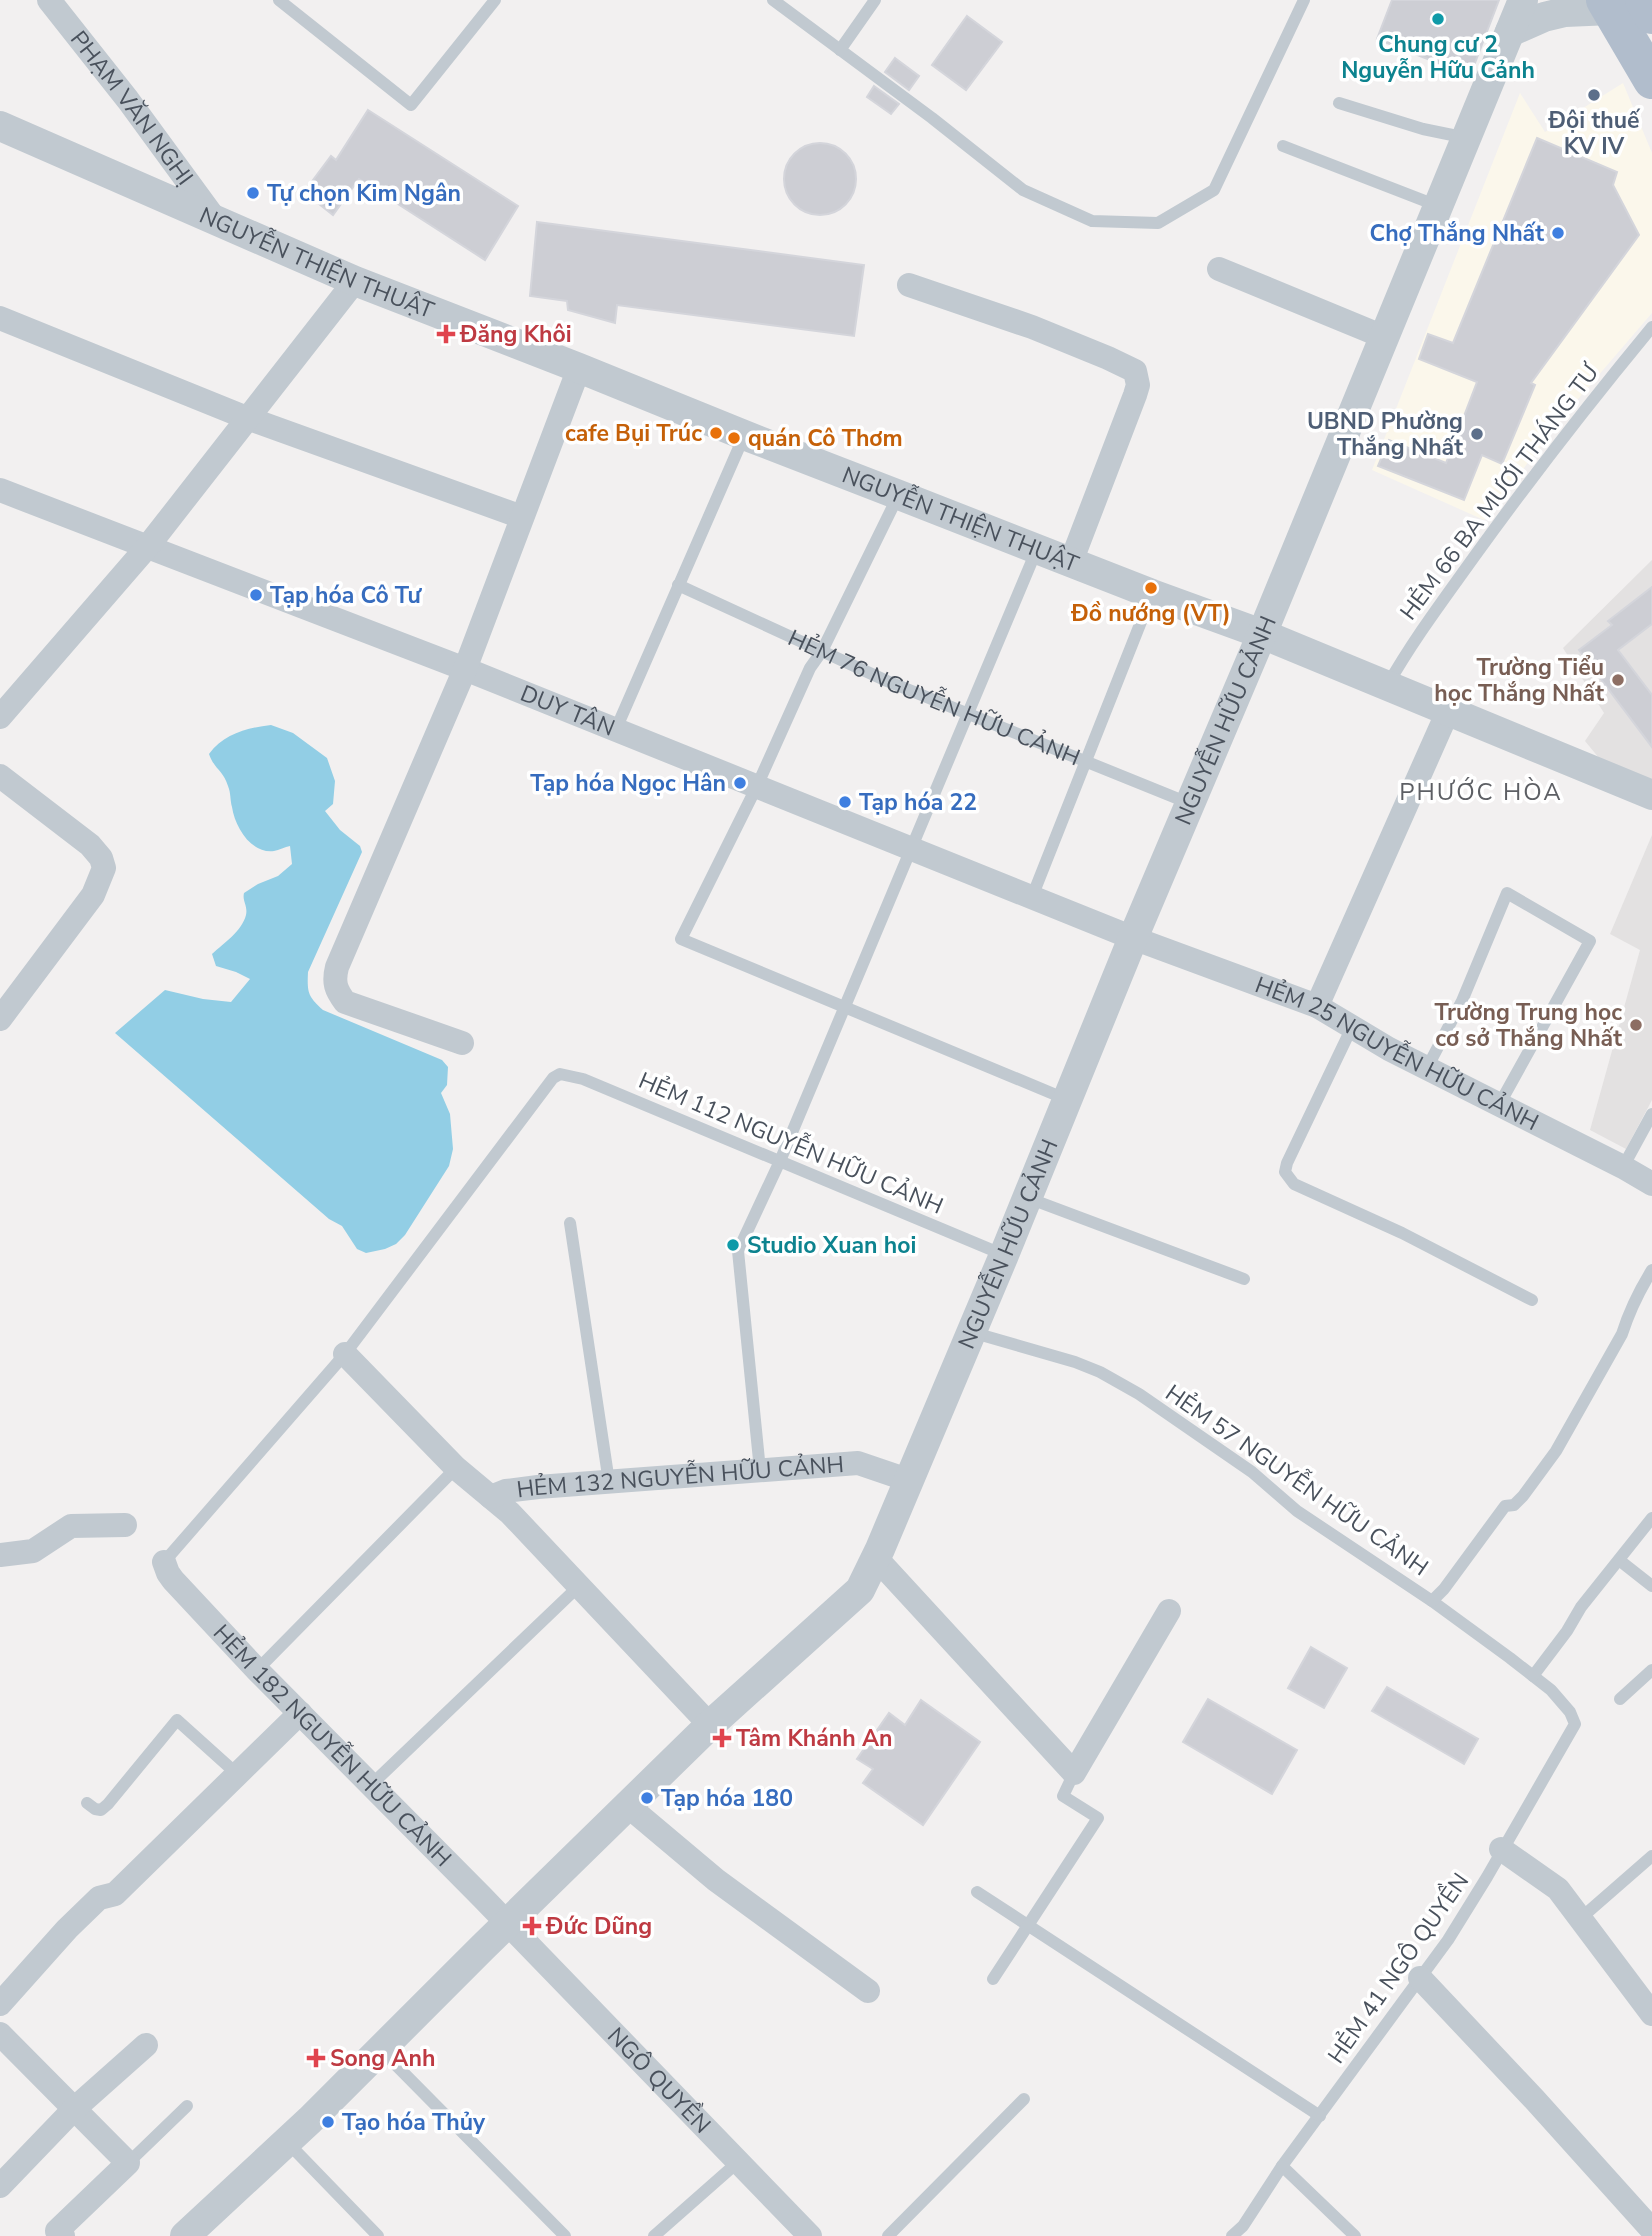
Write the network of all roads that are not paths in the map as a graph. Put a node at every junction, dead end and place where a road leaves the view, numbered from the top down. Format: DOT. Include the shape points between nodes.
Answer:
graph roads {
  1 [pos="49,0"];
  2 [pos="279,0"];
  3 [pos="495,0"];
  4 [pos="773,0"];
  5 [pos="875,0"];
  6 [pos="1304,0"];
  7 [pos="1523,0"];
  8 [pos="1621,3"];
  9 [pos="1652,15"];
  10 [pos="1510,32"];
  11 [pos="840,50"];
  12 [pos="1652,80"];
  13 [pos="1339,103"];
  14 [pos="0,126"];
  15 [pos="1466,138"];
  16 [pos="1283,146"];
  17 [pos="1438,206"];
  18 [pos="215,219"];
  19 [pos="1219,269"];
  20 [pos="355,281"];
  21 [pos="909,285"];
  22 [pos="0,318"];
  23 [pos="1652,327"];
  24 [pos="1384,337"];
  25 [pos="579,368"];
  26 [pos="247,418"];
  27 [pos="744,435"];
  28 [pos="0,490"];
  29 [pos="898,495"];
  30 [pos="522,517"];
  31 [pos="148,546"];
  32 [pos="1037,549"];
  33 [pos="1071,562"];
  34 [pos="678,585"];
  35 [pos="1152,594"];
  36 [pos="1262,634"];
  37 [pos="822,651"];
  38 [pos="465,668"];
  39 [pos="1387,686"];
  40 [pos="1448,711"];
  41 [pos="967,713"];
  42 [pos="0,717"];
  43 [pos="616,729"];
  44 [pos="1085,761"];
  45 [pos="0,776"];
  46 [pos="757,786"];
  47 [pos="1652,795"];
  48 [pos="1191,804"];
  49 [pos="912,849"];
  50 [pos="1032,897"];
  51 [pos="1133,937"];
  52 [pos="1317,1006"];
  53 [pos="845,1007"];
  54 [pos="0,1019"];
  55 [pos="1352,1027"];
  56 [pos="462,1044"];
  57 [pos="1427,1068"];
  58 [pos="1068,1100"];
  59 [pos="1499,1105"];
  60 [pos="1652,1114"];
  61 [pos="780,1161"];
  62 [pos="1623,1167"];
  63 [pos="1652,1184"];
  64 [pos="1028,1198"];
  65 [pos="570,1223"];
  66 [pos="1004,1255"];
  67 [pos="1652,1270"];
  68 [pos="1244,1279"];
  69 [pos="1532,1300"];
  70 [pos="971,1332"];
  71 [pos="345,1354"];
  72 [pos="456,1468"];
  73 [pos="760,1470"];
  74 [pos="908,1480"];
  75 [pos="609,1482"];
  76 [pos="491,1497"];
  77 [pos="1652,1518"];
  78 [pos="125,1525"];
  79 [pos="0,1555"];
  80 [pos="876,1558"];
  81 [pos="1619,1560"];
  82 [pos="164,1562"];
  83 [pos="579,1586"];
  84 [pos="1652,1586"];
  85 [pos="1432,1601"];
  86 [pos="1169,1611"];
  87 [pos="257,1670"];
  88 [pos="1652,1670"];
  89 [pos="1533,1676"];
  90 [pos="1620,1699"];
  91 [pos="1570,1712"];
  92 [pos="300,1713"];
  93 [pos="710,1724"];
  94 [pos="1074,1773"];
  95 [pos="237,1774"];
  96 [pos="371,1785"];
  97 [pos="86,1802"];
  98 [pos="628,1806"];
  99 [pos="1501,1849"];
  100 [pos="1652,1856"];
  101 [pos="977,1892"];
  102 [pos="1581,1918"];
  103 [pos="507,1924"];
  104 [pos="1029,1926"];
  105 [pos="1419,1978"];
  106 [pos="993,1979"];
  107 [pos="869,1991"];
  108 [pos="0,2004"];
  109 [pos="1652,2014"];
  110 [pos="0,2034"];
  111 [pos="146,2045"];
  112 [pos="380,2049"];
  113 [pos="1024,2099"];
  114 [pos="187,2106"];
  115 [pos="74,2109"];
  116 [pos="1320,2116"];
  117 [pos="286,2142"];
  118 [pos="738,2162"];
  119 [pos="128,2163"];
  120 [pos="1282,2166"];
  121 [pos="0,2186"];
  122 [pos="1652,2230"];
  123 [pos="63,2236"];
  124 [pos="187,2236"];
  125 [pos="378,2236"];
  126 [pos="565,2236"];
  127 [pos="654,2236"];
  128 [pos="810,2236"];
  129 [pos="888,2236"];
  130 [pos="1233,2236"];
  131 [pos="1355,2236"];
  1 -- 18 [label="street, PHẠM VĂN NGHỊ"];
  2 -- 3 [label="lane" via="411,105"];
  4 -- 11 [label="lane"];
  5 -- 11 [label="lane"];
  6 -- 11 [label="lane" via="1214,190 1158,223 1092,222 1023,190"];
  7 -- 10 [label="street, NGUYỄN HỮU CẢNH"];
  8 -- 9 [label="main road"];
  8 -- 10 [label="street" via="1544,17"];
  8 -- 12 [label="main road"];
  10 -- 15 [label="street, NGUYỄN HỮU CẢNH"];
  13 -- 15 [label="lane"];
  14 -- 18 [label="street, NGUYỄN THIỆN THUẬT"];
  15 -- 17 [label="street, NGUYỄN HỮU CẢNH"];
  16 -- 17 [label="lane"];
  17 -- 24 [label="street, NGUYỄN HỮU CẢNH"];
  18 -- 20 [label="street, NGUYỄN THIỆN THUẬT"];
  19 -- 24 [label="street"];
  20 -- 25 [label="street, NGUYỄN THIỆN THUẬT"];
  20 -- 26 [label="street"];
  21 -- 33 [label="street" via="1032,327 1135,371 1135,395"];
  22 -- 26 [label="street"];
  23 -- 39 [label="lane, HẺM 66 BA MƯƠI THÁNG TƯ" via="1518,497 1407,651"];
  24 -- 36 [label="street, NGUYỄN HỮU CẢNH"];
  25 -- 27 [label="street, NGUYỄN THIỆN THUẬT"];
  25 -- 30 [label="street"];
  26 -- 30 [label="street"];
  26 -- 31 [label="street"];
  27 -- 29 [label="street, NGUYỄN THIỆN THUẬT"];
  27 -- 34 [label="lane"];
  28 -- 31 [label="street, DUY TÂN"];
  29 -- 32 [label="street, NGUYỄN THIỆN THUẬT"];
  29 -- 37 [label="lane"];
  30 -- 38 [label="street"];
  31 -- 38 [label="street, DUY TÂN"];
  31 -- 42 [label="street"];
  32 -- 33 [label="street, NGUYỄN THIỆN THUẬT"];
  32 -- 41 [label="lane"];
  33 -- 35 [label="street, NGUYỄN THIỆN THUẬT"];
  34 -- 37 [label="lane, HẺM 76 NGUYỄN HỮU CẢNH"];
  34 -- 43 [label="lane"];
  35 -- 36 [label="street, NGUYỄN THIỆN THUẬT"];
  35 -- 44 [label="lane"];
  36 -- 39 [label="street, NGUYỄN THIỆN THUẬT"];
  36 -- 48 [label="street, NGUYỄN HỮU CẢNH"];
  37 -- 41 [label="lane, HẺM 76 NGUYỄN HỮU CẢNH"];
  37 -- 46 [label="lane"];
  38 -- 43 [label="street, DUY TÂN"];
  38 -- 56 [label="street" via="334,980 345,1002"];
  39 -- 40 [label="street, NGUYỄN THIỆN THUẬT"];
  40 -- 47 [label="street, NGUYỄN THIỆN THUẬT"];
  40 -- 52 [label="street"];
  41 -- 44 [label="lane, HẺM 76 NGUYỄN HỮU CẢNH"];
  41 -- 49 [label="lane"];
  43 -- 46 [label="street, DUY TÂN"];
  44 -- 48 [label="lane, HẺM 76 NGUYỄN HỮU CẢNH"];
  44 -- 50 [label="lane"];
  45 -- 54 [label="street" via="90,845 104,868 93,895"];
  46 -- 49 [label="street, DUY TÂN"];
  46 -- 53 [label="lane" via="681,939"];
  48 -- 51 [label="street, NGUYỄN HỮU CẢNH"];
  49 -- 50 [label="street, DUY TÂN"];
  49 -- 53 [label="lane"];
  50 -- 51 [label="street, DUY TÂN"];
  51 -- 52 [label="street, HẺM 25 NGUYỄN HỮU CẢNH"];
  51 -- 58 [label="street, NGUYỄN HỮU CẢNH"];
  52 -- 55 [label="street, HẺM 25 NGUYỄN HỮU CẢNH"];
  53 -- 58 [label="lane"];
  53 -- 61 [label="lane"];
  55 -- 57 [label="street, HẺM 25 NGUYỄN HỮU CẢNH"];
  55 -- 69 [label="lane" via="1285,1172 1294,1184"];
  57 -- 59 [label="street, HẺM 25 NGUYỄN HỮU CẢNH"];
  57 -- 59 [label="lane" via="1462,1001 1507,893 1590,941"];
  58 -- 64 [label="street, NGUYỄN HỮU CẢNH"];
  59 -- 62 [label="street, HẺM 25 NGUYỄN HỮU CẢNH"];
  60 -- 62 [label="lane"];
  61 -- 66 [label="lane, HẺM 112 NGUYỄN HỮU CẢNH"];
  61 -- 71 [label="lane, HẺM 112 NGUYỄN HỮU CẢNH" via="561,1074"];
  61 -- 73 [label="lane" via="738,1251"];
  62 -- 63 [label="street, HẺM 25 NGUYỄN HỮU CẢNH"];
  64 -- 66 [label="street, NGUYỄN HỮU CẢNH"];
  64 -- 68 [label="lane"];
  65 -- 75 [label="lane"];
  66 -- 70 [label="street, NGUYỄN HỮU CẢNH"];
  67 -- 85 [label="lane" via="1556,1451 1523,1496 1505,1506"];
  70 -- 74 [label="street, NGUYỄN HỮU CẢNH"];
  70 -- 85 [label="lane, HẺM 57 NGUYỄN HỮU CẢNH" via="1075,1362 1139,1394 1252,1472 1297,1511"];
  71 -- 72 [label="street, HẺM 132 NGUYỄN HỮU CẢNH"];
  71 -- 82 [label="lane"];
  72 -- 76 [label="street, HẺM 132 NGUYỄN HỮU CẢNH"];
  72 -- 87 [label="lane"];
  73 -- 74 [label="street, HẺM 132 NGUYỄN HỮU CẢNH" via="858,1463"];
  73 -- 75 [label="street, HẺM 132 NGUYỄN HỮU CẢNH"];
  74 -- 80 [label="street, NGUYỄN HỮU CẢNH"];
  75 -- 76 [label="street, HẺM 132 NGUYỄN HỮU CẢNH" via="506,1490"];
  76 -- 83 [label="street, HẺM 132 NGUYỄN HỮU CẢNH"];
  77 -- 81 [label="lane"];
  78 -- 79 [label="street" via="71,1526 33,1551"];
  80 -- 93 [label="street, NGUYỄN HỮU CẢNH" via="860,1590"];
  80 -- 94 [label="street"];
  81 -- 84 [label="lane"];
  81 -- 89 [label="lane"];
  82 -- 87 [label="street, HẺM 182 NGUYỄN HỮU CẢNH" via="173,1580"];
  83 -- 93 [label="street, HẺM 132 NGUYỄN HỮU CẢNH"];
  83 -- 96 [label="lane"];
  85 -- 89 [label="lane, HẺM 57 NGUYỄN HỮU CẢNH"];
  86 -- 94 [label="street"];
  87 -- 92 [label="street, HẺM 182 NGUYỄN HỮU CẢNH"];
  88 -- 90 [label="lane"];
  89 -- 91 [label="lane, HẺM 57 NGUYỄN HỮU CẢNH"];
  91 -- 99 [label="lane, HẺM 41 NGÔ QUYỀN" via="1575,1724"];
  92 -- 95 [label="street"];
  92 -- 96 [label="street, HẺM 182 NGUYỄN HỮU CẢNH"];
  93 -- 98 [label="street, NGUYỄN HỮU CẢNH"];
  94 -- 104 [label="lane" via="1063,1796 1098,1818"];
  95 -- 97 [label="lane" via="177,1720 101,1810"];
  95 -- 108 [label="street" via="115,1894 99,1898 75,1921"];
  96 -- 103 [label="street, HẺM 182 NGUYỄN HỮU CẢNH"];
  98 -- 103 [label="street, NGUYỄN HỮU CẢNH"];
  98 -- 107 [label="street" via="716,1880"];
  99 -- 102 [label="street" via="1558,1889"];
  99 -- 105 [label="lane, HẺM 41 NGÔ QUYỀN" via="1448,1940"];
  100 -- 102 [label="lane"];
  101 -- 104 [label="lane"];
  102 -- 109 [label="street"];
  103 -- 112 [label="street, NGUYỄN HỮU CẢNH"];
  103 -- 118 [label="street, NGÔ QUYỀN"];
  104 -- 106 [label="lane"];
  104 -- 116 [label="lane"];
  105 -- 116 [label="lane, HẺM 41 NGÔ QUYỀN"];
  105 -- 122 [label="street"];
  110 -- 115 [label="street"];
  111 -- 115 [label="street"];
  112 -- 117 [label="street, NGUYỄN HỮU CẢNH"];
  112 -- 126 [label="lane"];
  113 -- 129 [label="lane"];
  114 -- 119 [label="lane"];
  115 -- 119 [label="street"];
  115 -- 121 [label="street"];
  116 -- 120 [label="lane, HẺM 41 NGÔ QUYỀN"];
  117 -- 124 [label="street, NGUYỄN HỮU CẢNH"];
  117 -- 125 [label="lane"];
  118 -- 127 [label="lane"];
  118 -- 128 [label="street, NGÔ QUYỀN"];
  119 -- 123 [label="street" via="57,2231"];
  120 -- 130 [label="lane, HẺM 41 NGÔ QUYỀN"];
  120 -- 131 [label="lane"];
}
